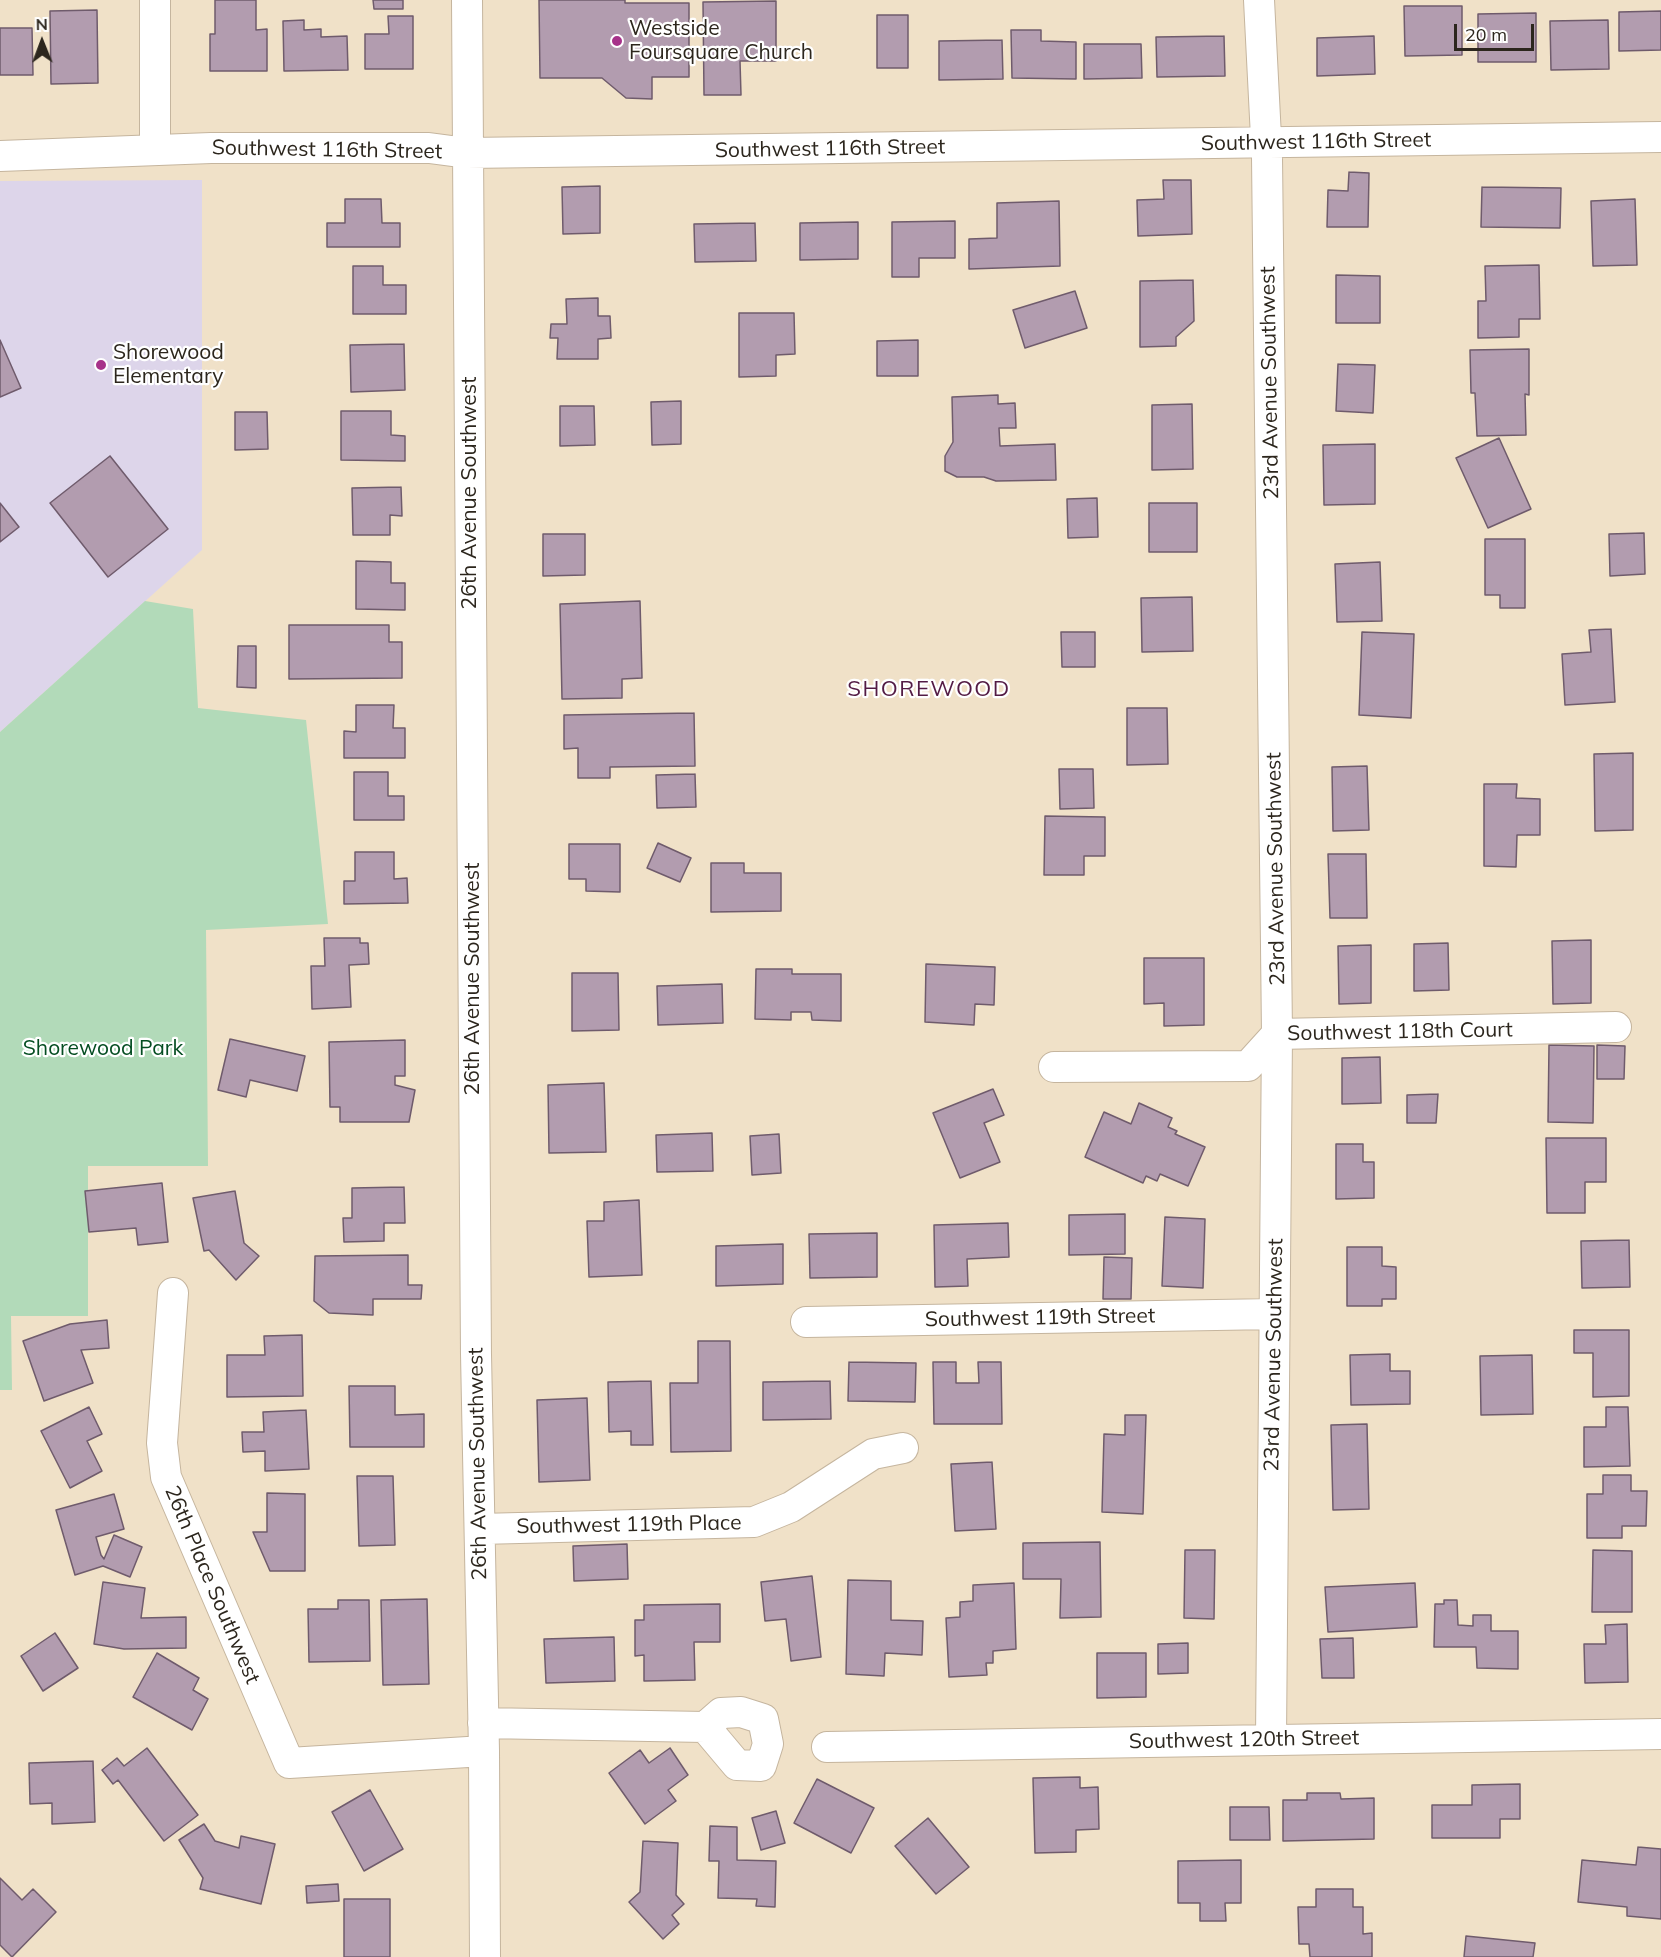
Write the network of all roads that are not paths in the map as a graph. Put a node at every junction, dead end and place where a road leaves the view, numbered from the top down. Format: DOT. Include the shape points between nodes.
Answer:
graph roads {
  1 [pos="155,0"];
  2 [pos="467,0"];
  3 [pos="1259,0"];
  4 [pos="1661,137"];
  5 [pos="1266,142"];
  6 [pos="155,150"];
  7 [pos="467,153"];
  8 [pos="0,156"];
  9 [pos="1616,1027"];
  10 [pos="1277,1034"];
  11 [pos="1054,1067"];
  12 [pos="173,1293"];
  13 [pos="1274,1314"];
  14 [pos="806,1322"];
  15 [pos="903,1448"];
  16 [pos="480,1528"];
  17 [pos="705,1727"];
  18 [pos="1661,1734"];
  19 [pos="484,1737"];
  20 [pos="1271,1739"];
  21 [pos="827,1747"];
  22 [pos="485,1957"];
  1 -- 6 [label="street"];
  2 -- 7 [label="street, 26th Avenue Southwest"];
  3 -- 5 [label="street, 23rd Avenue Southwest"];
  4 -- 5 [label="street, Southwest 116th Street"];
  5 -- 7 [label="street, Southwest 116th Street"];
  5 -- 10 [label="street, 23rd Avenue Southwest"];
  6 -- 7 [label="street, Southwest 116th Street" via="429,147"];
  6 -- 8 [label="street, Southwest 116th Street"];
  7 -- 16 [label="street, 26th Avenue Southwest"];
  9 -- 10 [label="street, Southwest 118th Court"];
  10 -- 11 [label="street, Southwest 118th Court" via="1248,1066"];
  10 -- 13 [label="street, 23rd Avenue Southwest"];
  12 -- 19 [label="street, 26th Place Southwest" via="162,1443 166,1477 290,1763"];
  13 -- 14 [label="street, Southwest 119th Street"];
  13 -- 20 [label="street, 23rd Avenue Southwest"];
  15 -- 16 [label="street, Southwest 119th Place" via="873,1454 790,1507 754,1522"];
  16 -- 19 [label="street, 26th Avenue Southwest"];
  17 -- 19 [label="street"];
  18 -- 20 [label="street, Southwest 120th Street"];
  19 -- 22 [label="street, 26th Avenue Southwest"];
  20 -- 21 [label="street, Southwest 120th Street"];
}
